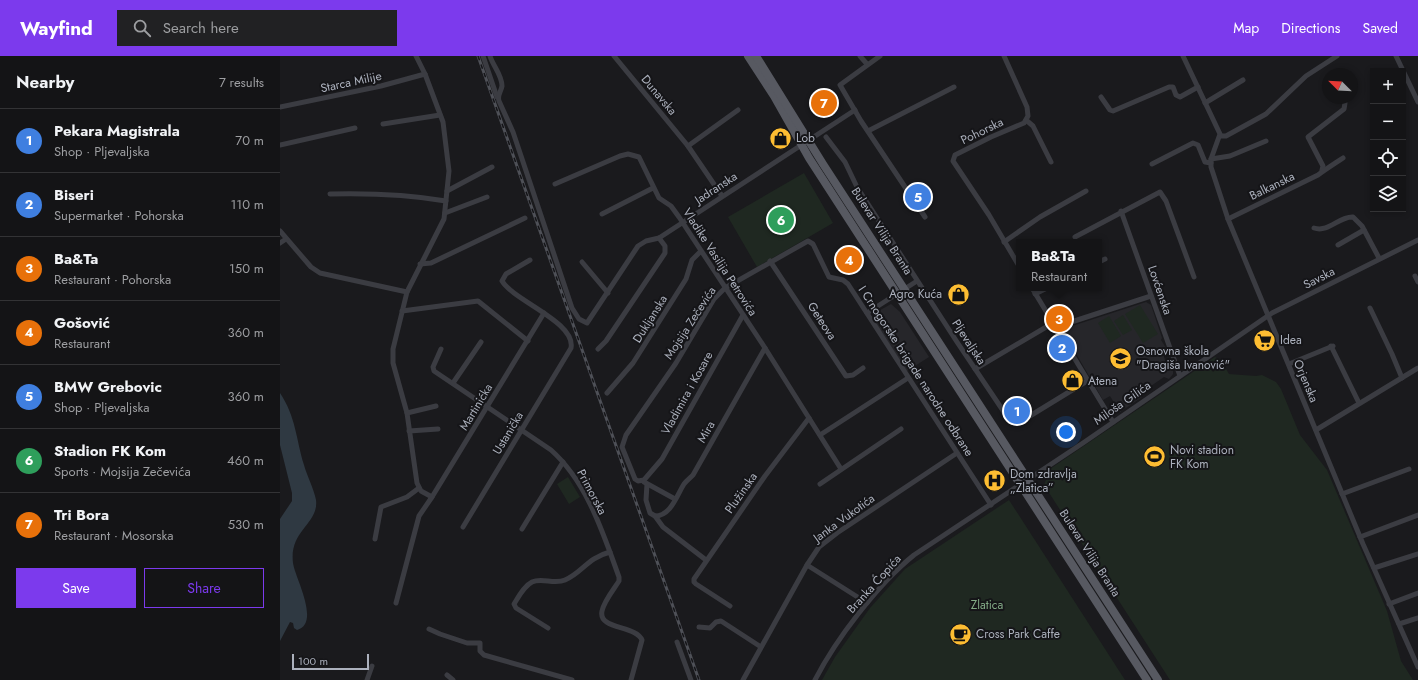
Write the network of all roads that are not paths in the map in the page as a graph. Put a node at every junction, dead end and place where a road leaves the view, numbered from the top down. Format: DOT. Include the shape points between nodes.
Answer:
graph roads {
  1 [pos="416,56"];
  2 [pos="483,56"];
  3 [pos="490,56"];
  4 [pos="614,56"];
  5 [pos="748,56"];
  6 [pos="756,56"];
  7 [pos="860,56"];
  8 [pos="880,56"];
  9 [pos="1004,56"];
  10 [pos="1183,56"];
  11 [pos="1337,56"];
  12 [pos="1396,56"];
  13 [pos="867,64"];
  14 [pos="425,74"];
  15 [pos="1243,80"];
  16 [pos="954,87"];
  17 [pos="1198,87"];
  18 [pos="497,97"];
  19 [pos="1101,97"];
  20 [pos="1418,102"];
  21 [pos="1205,103"];
  22 [pos="1345,104"];
  23 [pos="280,107"];
  24 [pos="738,110"];
  25 [pos="855,110"];
  26 [pos="440,115"];
  27 [pos="1026,120"];
  28 [pos="383,124"];
  29 [pos="355,128"];
  30 [pos="868,131"];
  31 [pos="1220,136"];
  32 [pos="826,137"];
  33 [pos="1266,141"];
  34 [pos="805,142"];
  35 [pos="280,145"];
  36 [pos="688,146"];
  37 [pos="1343,158"];
  38 [pos="1211,161"];
  39 [pos="1051,162"];
  40 [pos="1152,164"];
  41 [pos="492,167"];
  42 [pos="1322,170"];
  43 [pos="555,184"];
  44 [pos="653,188"];
  45 [pos="447,191"];
  46 [pos="1086,191"];
  47 [pos="330,194"];
  48 [pos="722,196"];
  49 [pos="487,197"];
  50 [pos="446,201"];
  51 [pos="1121,211"];
  52 [pos="445,213"];
  53 [pos="602,214"];
  54 [pos="525,218"];
  55 [pos="925,218"];
  56 [pos="1228,219"];
  57 [pos="682,222"];
  58 [pos="1314,228"];
  59 [pos="1364,230"];
  60 [pos="280,231"];
  61 [pos="1075,237"];
  62 [pos="659,238"];
  63 [pos="286,239"];
  64 [pos="806,240"];
  65 [pos="1418,240"];
  66 [pos="1004,242"];
  67 [pos="280,243"];
  68 [pos="1338,245"];
  69 [pos="701,251"];
  70 [pos="1380,258"];
  71 [pos="1106,259"];
  72 [pos="530,260"];
  73 [pos="770,261"];
  74 [pos="1016,261"];
  75 [pos="1102,261"];
  76 [pos="582,262"];
  77 [pos="420,264"];
  78 [pos="1415,276"];
  79 [pos="1194,277"];
  80 [pos="917,281"];
  81 [pos="1418,282"];
  82 [pos="725,288"];
  83 [pos="905,289"];
  84 [pos="1034,291"];
  85 [pos="1041,291"];
  86 [pos="408,292"];
  87 [pos="608,293"];
  88 [pos="897,294"];
  89 [pos="1035,294"];
  90 [pos="1151,296"];
  91 [pos="1370,308"];
  92 [pos="402,310"];
  93 [pos="544,313"];
  94 [pos="867,313"];
  95 [pos="743,315"];
  96 [pos="1268,317"];
  97 [pos="1054,325"];
  98 [pos="528,341"];
  99 [pos="481,342"];
  100 [pos="764,348"];
  101 [pos="441,349"];
  102 [pos="598,349"];
  103 [pos="1289,364"];
  104 [pos="862,368"];
  105 [pos="1418,368"];
  106 [pos="975,369"];
  107 [pos="1180,376"];
  108 [pos="908,378"];
  109 [pos="1402,378"];
  110 [pos="1087,381"];
  111 [pos="453,383"];
  112 [pos="607,392"];
  113 [pos="1360,403"];
  114 [pos="436,406"];
  115 [pos="488,407"];
  116 [pos="407,413"];
  117 [pos="809,418"];
  118 [pos="1113,422"];
  119 [pos="438,429"];
  120 [pos="522,429"];
  121 [pos="901,429"];
  122 [pos="1316,430"];
  123 [pos="409,431"];
  124 [pos="820,435"];
  125 [pos="957,452"];
  126 [pos="563,462"];
  127 [pos="1408,469"];
  128 [pos="841,470"];
  129 [pos="1028,480"];
  130 [pos="645,481"];
  131 [pos="820,484"];
  132 [pos="1020,485"];
  133 [pos="419,488"];
  134 [pos="1342,494"];
  135 [pos="432,497"];
  136 [pos="675,499"];
  137 [pos="991,505"];
  138 [pos="1418,514"];
  139 [pos="655,516"];
  140 [pos="463,527"];
  141 [pos="522,529"];
  142 [pos="1360,537"];
  143 [pos="375,539"];
  144 [pos="610,552"];
  145 [pos="1418,554"];
  146 [pos="706,560"];
  147 [pos="807,565"];
  148 [pos="1374,568"];
  149 [pos="1418,593"];
  150 [pos="396,603"];
  151 [pos="867,603"];
  152 [pos="1389,604"];
  153 [pos="730,606"];
  154 [pos="1418,618"];
  155 [pos="1399,624"];
  156 [pos="699,627"];
  157 [pos="548,628"];
  158 [pos="429,629"];
  159 [pos="677,642"];
  160 [pos="761,647"];
  161 [pos="1417,664"];
  162 [pos="372,666"];
  163 [pos="447,675"];
  164 [pos="367,680"];
  165 [pos="452,680"];
  166 [pos="572,680"];
  167 [pos="631,680"];
  168 [pos="691,680"];
  169 [pos="743,680"];
  170 [pos="815,680"];
  171 [pos="1147,680"];
  172 [pos="1158,680"];
  1 -- 14 [label="street"];
  2 -- 18 [label="street"];
  3 -- 18 [label="street" via="502,86"];
  4 -- 36 [label="street, Dunavska"];
  5 -- 34 [label="main road, Bulevar Vilija Branta"];
  6 -- 34 [label="main road, Bulevar Vilija Branta"];
  7 -- 13 [label="street"];
  8 -- 13 [label="street"];
  9 -- 27 [label="street" via="1027,107"];
  10 -- 17 [label="street"];
  11 -- 31 [label="street" via="1306,76 1266,114 1226,136"];
  12 -- 20 [label="street"];
  13 -- 25 [label="street" via="840,85"];
  14 -- 23 [label="street, Starca Milije" via="382,86"];
  14 -- 26 [label="street"];
  15 -- 21 [label="street"];
  16 -- 30 [label="street"];
  17 -- 19 [label="street" via="1180,97 1173,88 1167,87 1112,111"];
  17 -- 21 [label="street"];
  18 -- 87 [label="street, Jadranska" via="513,132 572,308 579,319 587,323"];
  21 -- 31 [label="street"];
  22 -- 42 [label="street" via="1344,109 1308,137"];
  24 -- 36 [label="street"];
  25 -- 30 [label="street"];
  25 -- 34 [label="street, Jadranska"];
  26 -- 28 [label="street"];
  26 -- 45 [label="street" via="448,155"];
  27 -- 39 [label="street" via="1033,126"];
  27 -- 66 [label="street, Pohorska" via="954,156 953,160"];
  29 -- 35 [label="street"];
  30 -- 55 [label="street"];
  31 -- 38 [label="street, Orjenska"];
  32 -- 80 [label="street, Pljevaljska" via="845,162 857,187"];
  33 -- 38 [label="street"];
  34 -- 48 [label="street, Jadranska"];
  34 -- 83 [label="main road, Bulevar Vilija Branta"];
  34 -- 88 [label="main road, Bulevar Vilija Branta"];
  36 -- 48 [label="street, Dunavska"];
  37 -- 42 [label="street, Balkanska"];
  38 -- 40 [label="street" via="1204,162 1198,145 1193,143"];
  38 -- 56 [label="street, Orjenska" via="1213,177"];
  41 -- 45 [label="street"];
  42 -- 56 [label="street, Balkanska" via="1318,175"];
  43 -- 44 [label="street, Vladike Vasilija Petrovića" via="610,159 628,154 640,159"];
  44 -- 53 [label="street"];
  44 -- 57 [label="street, Vladike Vasilija Petrovića" via="659,198 671,206"];
  45 -- 50 [label="street"];
  46 -- 66 [label="street" via="1040,217"];
  47 -- 50 [label="street" via="392,194"];
  48 -- 57 [label="street, Jadranska"];
  49 -- 52 [label="street"];
  50 -- 52 [label="street"];
  51 -- 61 [label="street"];
  51 -- 79 [label="street" via="1158,193 1163,194"];
  51 -- 90 [label="street, Lovćenska"];
  52 -- 77 [label="street"];
  54 -- 77 [label="street" via="431,263"];
  56 -- 96 [label="street, Orjenska"];
  57 -- 62 [label="street, Jadranska"];
  57 -- 69 [label="street, Vladike Vasilija Petrovića"];
  58 -- 59 [label="street" via="1326,228 1351,217 1357,220"];
  59 -- 68 [label="street"];
  59 -- 70 [label="street"];
  60 -- 63 [label="street"];
  62 -- 87 [label="street, Jadranska" via="638,246"];
  62 -- 102 [label="street" via="665,246 665,252"];
  63 -- 67 [label="street"];
  63 -- 86 [label="street" via="311,267 320,273"];
  64 -- 73 [label="street, Mojsija Zečevića"];
  64 -- 94 [label="street, I Crnogorske brigade narodne odbrane" via="814,244 828,276 847,282"];
  65 -- 70 [label="street, Savska"];
  66 -- 74 [label="street, Pohorska"];
  69 -- 82 [label="street, Vladike Vasilija Petrovića"];
  69 -- 112 [label="street, Dukljanska" via="692,260 686,279 633,363"];
  70 -- 96 [label="street, Savska"];
  71 -- 75 [label="street"];
  72 -- 93 [label="street" via="506,274 502,281 515,294"];
  73 -- 82 [label="street, Mojsija Zečevića"];
  73 -- 104 [label="street, Geteova" via="846,376 853,375"];
  76 -- 87 [label="street"];
  77 -- 86 [label="street"];
  78 -- 81 [label="street"];
  80 -- 83 [label="street"];
  80 -- 106 [label="street, Pljevaljska"];
  82 -- 95 [label="street, Vladike Vasilija Petrovića"];
  82 -- 130 [label="street, Mojsija Zečevića" via="714,299 676,363 628,432 622,447 635,479"];
  83 -- 88 [label="street"];
  83 -- 129 [label="main road, Bulevar Vilija Branta"];
  84 -- 89 [label="street"];
  85 -- 89 [label="street"];
  86 -- 92 [label="street"];
  88 -- 94 [label="street"];
  88 -- 132 [label="main road, Bulevar Vilija Branta"];
  89 -- 97 [label="street"];
  90 -- 97 [label="street"];
  90 -- 107 [label="street, Lovćenska"];
  91 -- 109 [label="street"];
  92 -- 98 [label="street" via="478,302"];
  92 -- 116 [label="street" via="392,358"];
  93 -- 98 [label="street, Martinićka"];
  93 -- 120 [label="street, Ustanička" via="562,327 571,341 571,349"];
  94 -- 108 [label="street, I Crnogorske brigade narodne odbrane"];
  95 -- 100 [label="street, Vladike Vasilija Petrovića"];
  95 -- 130 [label="street, Vladimira i Kosare" via="668,450"];
  96 -- 103 [label="street, Orjenska"];
  96 -- 107 [label="street, Miloša Gilića"];
  97 -- 106 [label="street"];
  97 -- 110 [label="street"];
  98 -- 115 [label="street, Martinićka"];
  99 -- 111 [label="street"];
  100 -- 117 [label="street, Vladike Vasilija Petrovića"];
  100 -- 136 [label="street, Mira" via="696,469"];
  101 -- 111 [label="street, Primorska" via="433,369"];
  103 -- 113 [label="street" via="1332,346"];
  103 -- 122 [label="street, Orjenska"];
  105 -- 109 [label="street"];
  106 -- 110 [label="street, Pljevaljska" via="1010,421 1015,423"];
  107 -- 118 [label="street, Miloša Gilića"];
  108 -- 124 [label="street"];
  108 -- 125 [label="street, I Crnogorske brigade narodne odbrane"];
  109 -- 113 [label="street"];
  110 -- 118 [label="street"];
  111 -- 115 [label="street, Primorska"];
  113 -- 122 [label="street"];
  114 -- 116 [label="street"];
  115 -- 120 [label="street, Primorska"];
  115 -- 135 [label="street, Martinićka"];
  116 -- 123 [label="street"];
  117 -- 124 [label="street, Vladike Vasilija Petrovića"];
  117 -- 146 [label="street, Plužinska"];
  118 -- 129 [label="street, Miloša Gilića"];
  119 -- 123 [label="street"];
  120 -- 126 [label="street, Primorska"];
  120 -- 140 [label="street, Ustanička"];
  121 -- 128 [label="street"];
  122 -- 134 [label="street, Orjenska"];
  123 -- 133 [label="street"];
  124 -- 128 [label="street, Vladike Vasilija Petrovića"];
  125 -- 137 [label="street, I Crnogorske brigade narodne odbrane"];
  125 -- 147 [label="street, Janka Vukotića" via="837,532 819,547"];
  126 -- 141 [label="street"];
  126 -- 144 [label="street, Primorska" via="583,491"];
  127 -- 134 [label="street"];
  128 -- 131 [label="street"];
  129 -- 132 [label="street, Branka Ćopića"];
  129 -- 172 [label="main road, Bulevar Vilija Branta"];
  130 -- 136 [label="street"];
  130 -- 139 [label="street" via="647,508"];
  132 -- 137 [label="street, Branka Ćopića"];
  132 -- 171 [label="main road, Bulevar Vilija Branta"];
  133 -- 135 [label="street"];
  133 -- 143 [label="street" via="410,496 382,507"];
  134 -- 142 [label="street, Orjenska"];
  135 -- 150 [label="street, Martinićka" via="419,516"];
  136 -- 139 [label="street, Mira" via="667,511"];
  137 -- 151 [label="street, Branka Ćopića" via="905,563"];
  138 -- 142 [label="street"];
  139 -- 146 [label="street" via="663,527"];
  142 -- 148 [label="street, Orjenska"];
  144 -- 157 [label="street" via="598,555 566,580 535,581 526,587 514,604 516,608"];
  144 -- 167 [label="street, Primorska" via="619,581 602,613 604,621 637,633 642,640"];
  145 -- 148 [label="street"];
  146 -- 153 [label="street, Plužinska" via="694,581"];
  147 -- 151 [label="street"];
  147 -- 160 [label="street, Janka Vukotića"];
  148 -- 152 [label="street, Orjenska"];
  149 -- 152 [label="street"];
  151 -- 170 [label="street, Branka Ćopića"];
  152 -- 155 [label="street, Orjenska"];
  154 -- 155 [label="street"];
  155 -- 161 [label="street, Orjenska"];
  156 -- 160 [label="street" via="710,628 721,621"];
  158 -- 166 [label="street" via="467,643 480,643 480,650 484,655"];
  159 -- 168 [label="street"];
  160 -- 169 [label="street, Janka Vukotića"];
  162 -- 164 [label="street"];
  163 -- 165 [label="street"];
}
